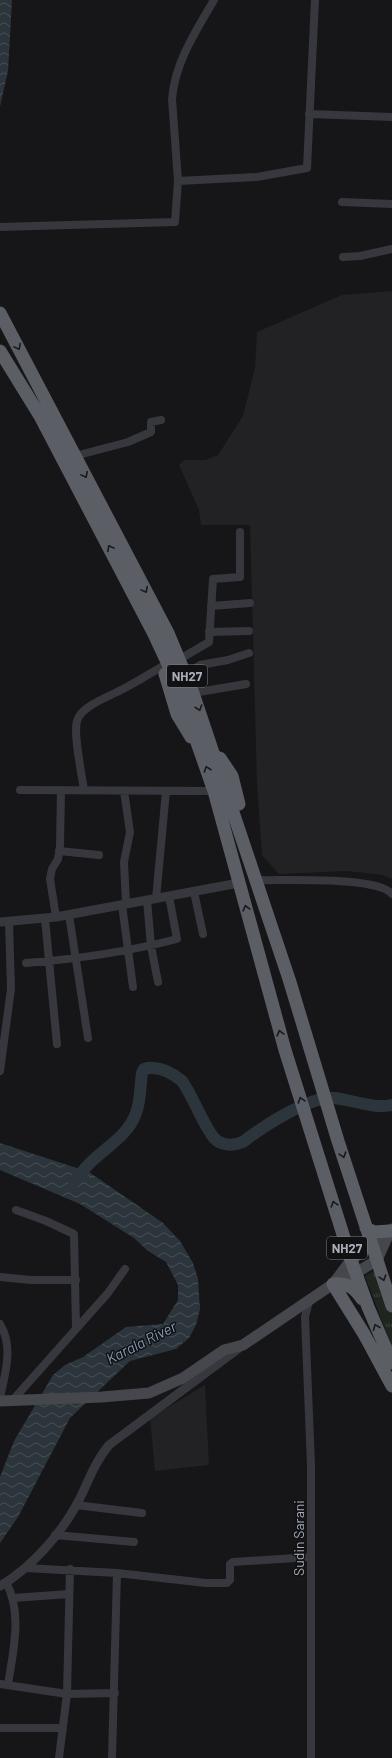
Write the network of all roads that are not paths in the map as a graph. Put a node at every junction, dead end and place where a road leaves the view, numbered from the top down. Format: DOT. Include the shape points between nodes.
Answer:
graph roads {
  1 [pos="214,0"];
  2 [pos="315,0"];
  3 [pos="309,114"];
  4 [pos="392,118"];
  5 [pos="178,181"];
  6 [pos="342,202"];
  7 [pos="392,204"];
  8 [pos="0,227"];
  9 [pos="392,249"];
  10 [pos="343,257"];
  11 [pos="0,313"];
  12 [pos="0,351"];
  13 [pos="161,420"];
  14 [pos="75,456"];
  15 [pos="240,532"];
  16 [pos="250,603"];
  17 [pos="211,606"];
  18 [pos="249,631"];
  19 [pos="209,632"];
  20 [pos="158,642"];
  21 [pos="249,653"];
  22 [pos="180,659"];
  23 [pos="163,666"];
  24 [pos="186,674"];
  25 [pos="246,684"];
  26 [pos="193,693"];
  27 [pos="206,748"];
  28 [pos="20,790"];
  29 [pos="61,790"];
  30 [pos="84,790"];
  31 [pos="124,790"];
  32 [pos="166,791"];
  33 [pos="214,791"];
  34 [pos="59,851"];
  35 [pos="98,855"];
  36 [pos="256,880"];
  37 [pos="239,883"];
  38 [pos="194,892"];
  39 [pos="392,894"];
  40 [pos="169,896"];
  41 [pos="152,899"];
  42 [pos="124,905"];
  43 [pos="69,915"];
  44 [pos="56,917"];
  45 [pos="44,919"];
  46 [pos="5,922"];
  47 [pos="203,934"];
  48 [pos="151,946"];
  49 [pos="127,950"];
  50 [pos="76,959"];
  51 [pos="49,961"];
  52 [pos="26,963"];
  53 [pos="158,982"];
  54 [pos="133,987"];
  55 [pos="88,1038"];
  56 [pos="57,1044"];
  57 [pos="0,1071"];
  58 [pos="16,1210"];
  59 [pos="366,1228"];
  60 [pos="391,1230"];
  61 [pos="371,1244"];
  62 [pos="351,1260"];
  63 [pos="377,1260"];
  64 [pos="125,1269"];
  65 [pos="356,1273"];
  66 [pos="0,1277"];
  67 [pos="76,1280"];
  68 [pos="333,1284"];
  69 [pos="309,1301"];
  70 [pos="392,1306"];
  71 [pos="368,1307"];
  72 [pos="293,1312"];
  73 [pos="305,1317"];
  74 [pos="0,1324"];
  75 [pos="76,1329"];
  76 [pos="243,1345"];
  77 [pos="392,1363"];
  78 [pos="2,1379"];
  79 [pos="392,1386"];
  80 [pos="0,1398"];
  81 [pos="0,1401"];
  82 [pos="12,1401"];
  83 [pos="76,1504"];
  84 [pos="142,1513"];
  85 [pos="55,1535"];
  86 [pos="134,1542"];
  87 [pos="310,1557"];
  88 [pos="25,1568"];
  89 [pos="70,1569"];
  90 [pos="117,1573"];
  91 [pos="3,1584"];
  92 [pos="69,1594"];
  93 [pos="13,1598"];
  94 [pos="4,1685"];
  95 [pos="115,1693"];
  96 [pos="67,1694"];
  97 [pos="0,1728"];
  98 [pos="63,1728"];
  99 [pos="59,1758"];
  100 [pos="112,1758"];
  101 [pos="311,1758"];
  1 -- 5 [label="street" via="182,59 173,88"];
  2 -- 3 [label="street"];
  3 -- 4 [label="street"];
  3 -- 5 [label="street" via="306,168 257,178"];
  5 -- 8 [label="street" via="175,222"];
  6 -- 7 [label="street"];
  9 -- 10 [label="street"];
  11 -- 14 [label="highway, NH27, one-way"];
  20 -- 12 [label="highway, NH27, one-way" via="40,416"];
  13 -- 14 [label="street" via="152,422 151,432 128,442"];
  14 -- 22 [label="highway, NH27, one-way"];
  15 -- 17 [label="street" via="240,577 213,579"];
  16 -- 17 [label="street"];
  17 -- 19 [label="street"];
  18 -- 19 [label="street"];
  19 -- 22 [label="street" via="209,642"];
  20 -- 23 [label="highway, NH27"];
  20 -- 27 [label="highway, NH27"];
  21 -- 24 [label="street" via="200,665"];
  22 -- 24 [label="highway, NH27"];
  23 -- 27 [label="highway, NH27" via="177,714 186,731"];
  23 -- 30 [label="street" via="94,703 80,714 76,731"];
  24 -- 26 [label="highway, NH27"];
  25 -- 26 [label="street"];
  26 -- 27 [label="highway, NH27, one-way"];
  33 -- 27 [label="highway, NH27, one-way"];
  27 -- 36 [label="highway, NH27" via="243,840"];
  28 -- 29 [label="street"];
  29 -- 30 [label="street"];
  29 -- 34 [label="street"];
  30 -- 31 [label="street"];
  31 -- 32 [label="street"];
  31 -- 42 [label="street" via="130,832 124,862"];
  32 -- 33 [label="street"];
  32 -- 41 [label="street"];
  33 -- 37 [label="highway, NH27"];
  34 -- 35 [label="street"];
  34 -- 44 [label="street" via="58,859 50,873"];
  36 -- 37 [label="highway"];
  36 -- 39 [label="street" via="358,882 382,887"];
  36 -- 59 [label="highway, NH27, one-way"];
  37 -- 38 [label="street"];
  62 -- 37 [label="highway, NH27, one-way" via="291,1070"];
  38 -- 40 [label="street"];
  38 -- 47 [label="street"];
  40 -- 41 [label="street"];
  40 -- 48 [label="street" via="177,940"];
  41 -- 42 [label="street"];
  41 -- 48 [label="street"];
  42 -- 43 [label="street"];
  42 -- 49 [label="street"];
  43 -- 44 [label="street"];
  43 -- 50 [label="street"];
  44 -- 45 [label="street"];
  45 -- 46 [label="street"];
  45 -- 51 [label="street"];
  46 -- 57 [label="street" via="11,964"];
  48 -- 49 [label="street"];
  48 -- 53 [label="street"];
  49 -- 50 [label="street"];
  49 -- 54 [label="street"];
  50 -- 51 [label="street"];
  50 -- 55 [label="street"];
  51 -- 52 [label="street"];
  51 -- 56 [label="street"];
  58 -- 67 [label="street" via="72,1232 75,1238"];
  59 -- 60 [label="highway" via="374,1232"];
  59 -- 61 [label="highway, NH27"];
  60 -- 61 [label="main road"];
  60 -- 63 [label="main road"];
  61 -- 62 [label="main road"];
  61 -- 63 [label="highway, NH27"];
  62 -- 65 [label="highway, NH27"];
  62 -- 68 [label="main road"];
  63 -- 65 [label="main road"];
  63 -- 70 [label="highway, NH27, one-way"];
  64 -- 75 [label="street" via="108,1293"];
  65 -- 68 [label="main road"];
  65 -- 71 [label="highway, NH27"];
  66 -- 67 [label="street"];
  67 -- 75 [label="street"];
  68 -- 69 [label="main road"];
  68 -- 71 [label="highway" via="351,1286"];
  68 -- 79 [label="highway"];
  69 -- 72 [label="main road"];
  69 -- 73 [label="street, Sudin Sarani"];
  77 -- 71 [label="highway, NH27, one-way"];
  72 -- 73 [label="street"];
  72 -- 76 [label="main road"];
  73 -- 87 [label="street, Sudin Sarani" via="312,1465"];
  74 -- 78 [label="street" via="8,1343"];
  75 -- 82 [label="street"];
  76 -- 82 [label="main road" via="224,1350 183,1378 149,1393"];
  76 -- 83 [label="street" via="109,1445 94,1466"];
  78 -- 80 [label="street"];
  81 -- 82 [label="main road"];
  83 -- 84 [label="street"];
  83 -- 85 [label="street"];
  85 -- 86 [label="street"];
  85 -- 88 [label="street"];
  87 -- 90 [label="street" via="233,1562 230,1564 230,1580 227,1583"];
  87 -- 101 [label="street, Sudin Sarani"];
  88 -- 89 [label="street"];
  88 -- 91 [label="street"];
  89 -- 90 [label="street"];
  89 -- 92 [label="street"];
  90 -- 95 [label="street"];
  91 -- 93 [label="street"];
  92 -- 93 [label="street"];
  92 -- 96 [label="street"];
  93 -- 94 [label="street" via="16,1623"];
  94 -- 96 [label="street"];
  95 -- 96 [label="street"];
  95 -- 100 [label="street"];
  96 -- 98 [label="street"];
  97 -- 98 [label="street"];
  98 -- 99 [label="street"];
}
